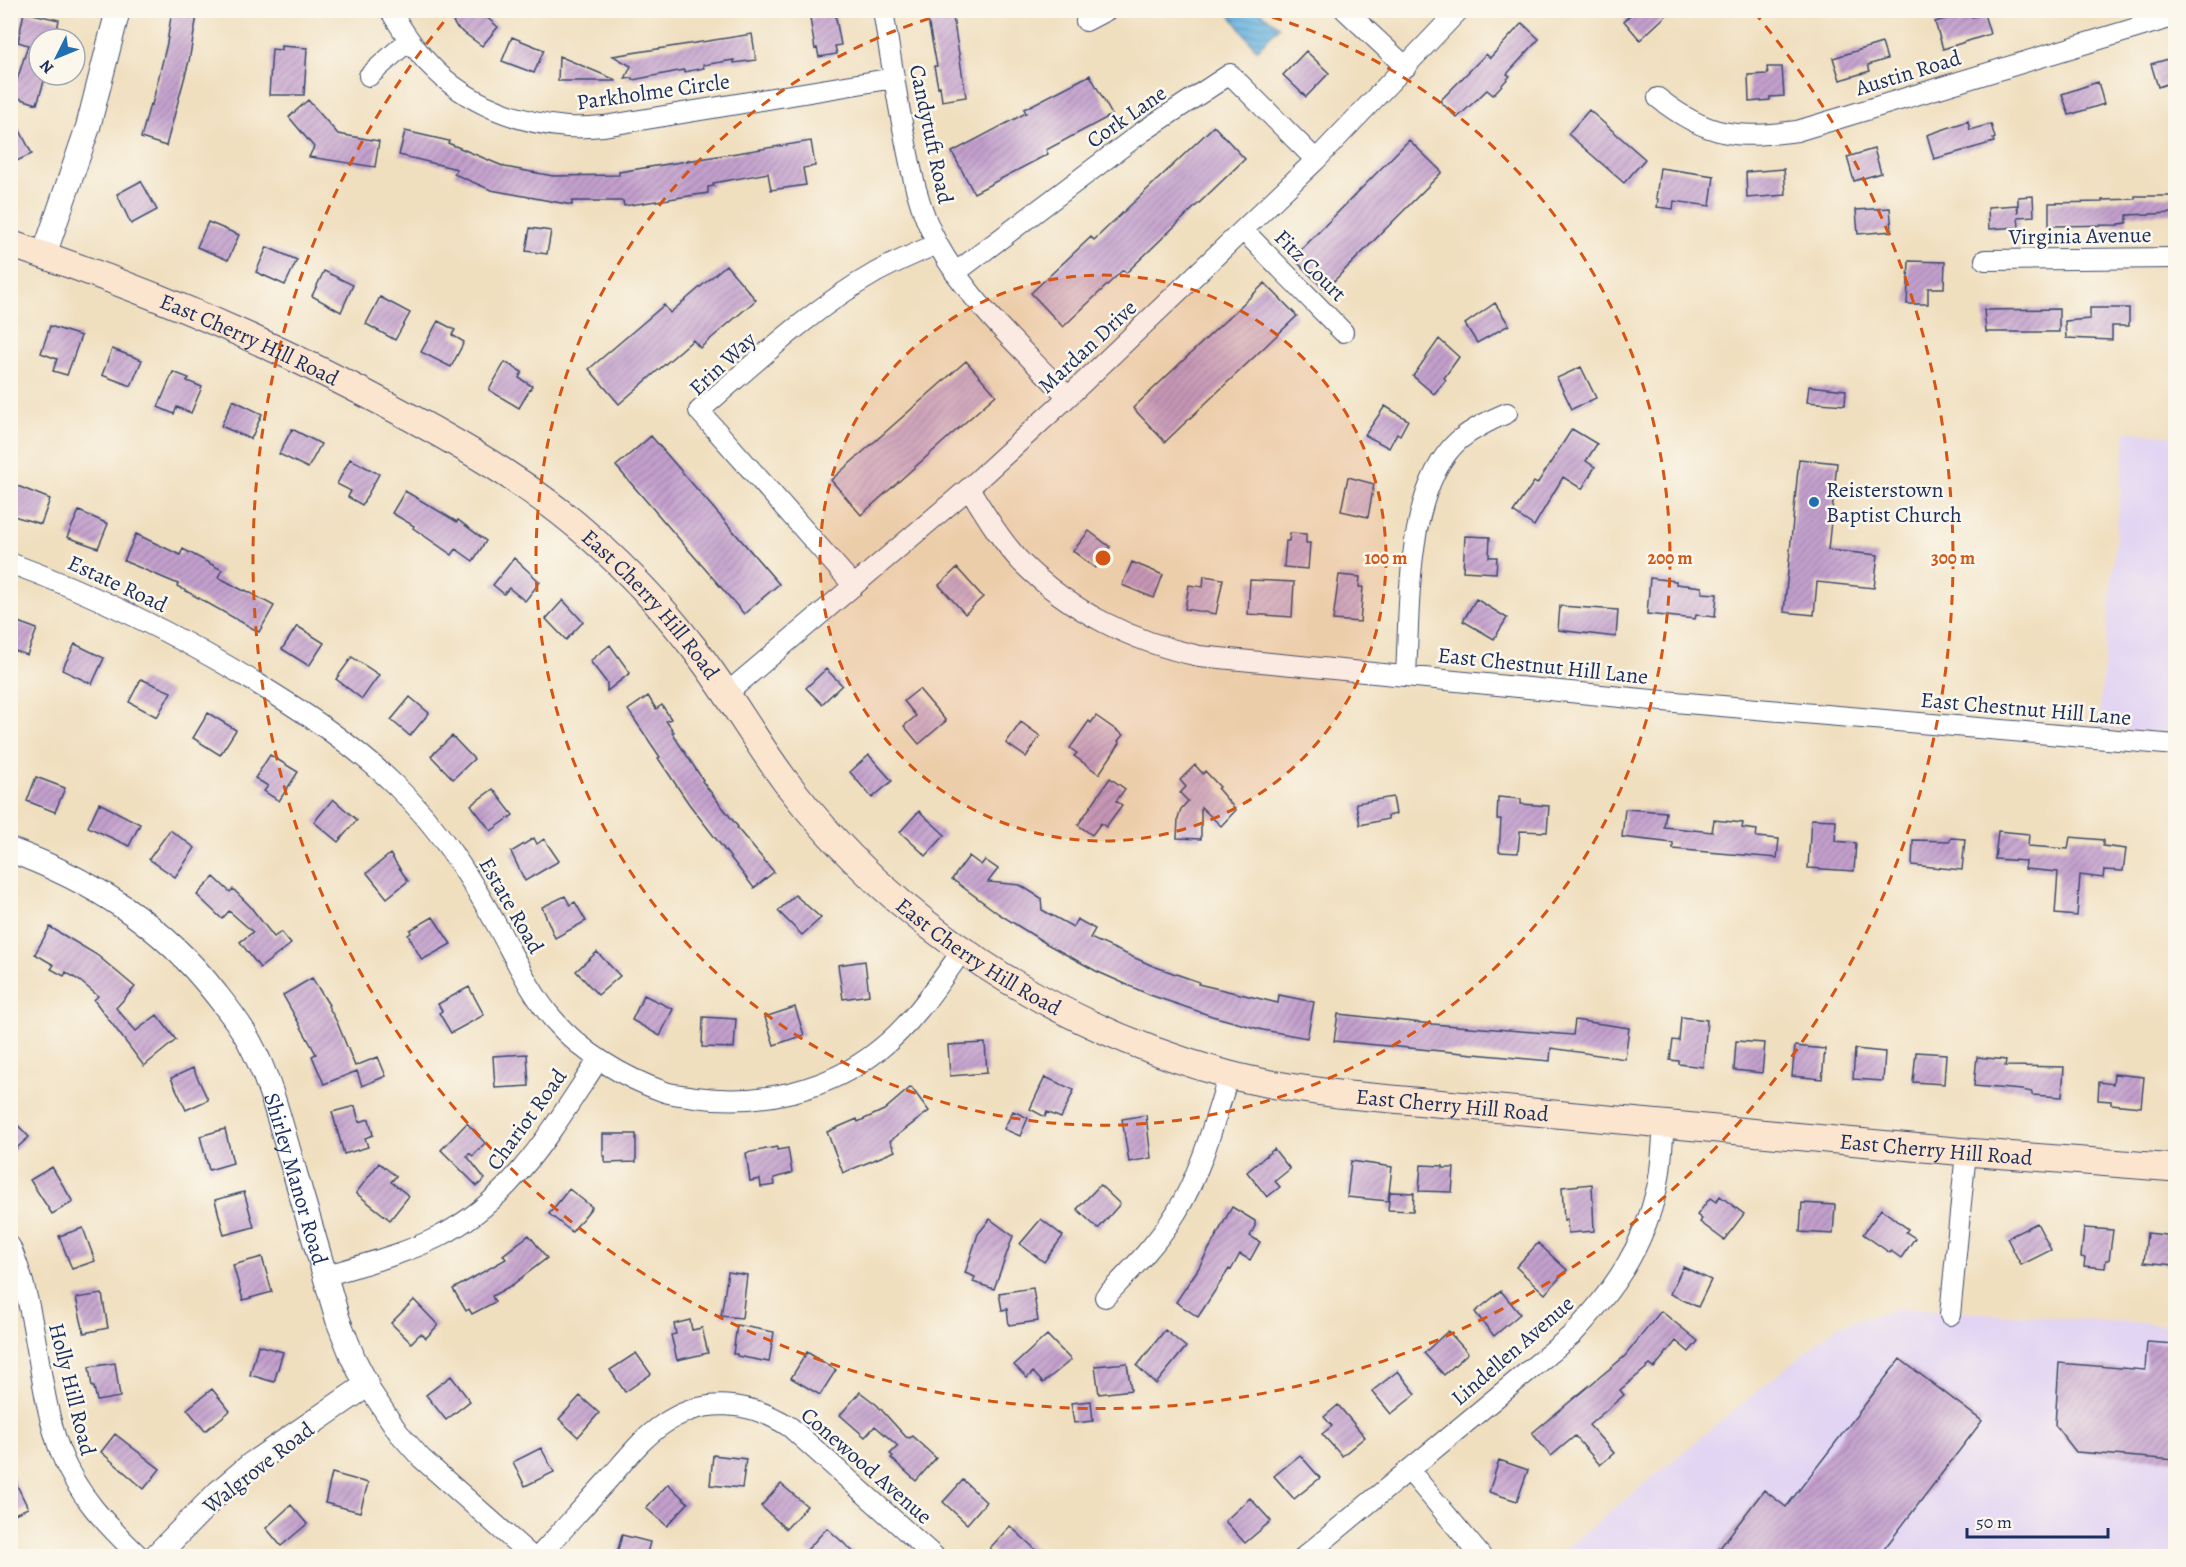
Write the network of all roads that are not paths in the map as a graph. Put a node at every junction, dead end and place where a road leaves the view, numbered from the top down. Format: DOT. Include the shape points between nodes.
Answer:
graph roads {
  1 [pos="118,10"];
  2 [pos="390,10"];
  3 [pos="883,10"];
  4 [pos="1107,10"];
  5 [pos="1345,10"];
  6 [pos="1459,10"];
  7 [pos="2175,16"];
  8 [pos="1086,21"];
  9 [pos="409,40"];
  10 [pos="1406,67"];
  11 [pos="369,76"];
  12 [pos="894,78"];
  13 [pos="1658,98"];
  14 [pos="1316,160"];
  15 [pos="1244,231"];
  16 [pos="10,244"];
  17 [pos="937,244"];
  18 [pos="44,255"];
  19 [pos="2175,258"];
  20 [pos="1985,260"];
  21 [pos="955,273"];
  22 [pos="1343,332"];
  23 [pos="1068,397"];
  24 [pos="1507,413"];
  25 [pos="969,488"];
  26 [pos="10,563"];
  27 [pos="854,586"];
  28 [pos="1406,675"];
  29 [pos="726,694"];
  30 [pos="2175,745"];
  31 [pos="10,850"];
  32 [pos="962,951"];
  33 [pos="599,1059"];
  34 [pos="1229,1075"];
  35 [pos="1664,1124"];
  36 [pos="1966,1152"];
  37 [pos="2175,1168"];
  38 [pos="10,1246"];
  39 [pos="325,1276"];
  40 [pos="1105,1298"];
  41 [pos="1950,1315"];
  42 [pos="367,1385"];
  43 [pos="1409,1470"];
  44 [pos="139,1557"];
  45 [pos="156,1557"];
  46 [pos="531,1557"];
  47 [pos="539,1557"];
  48 [pos="934,1557"];
  49 [pos="1305,1557"];
  50 [pos="1481,1557"];
  1 -- 18 [label="street" via="88,127"];
  2 -- 9 [label="street, Parkholme Circle"];
  3 -- 12 [label="street, Candytuft Road"];
  4 -- 8 [label="street"];
  5 -- 10 [label="street"];
  6 -- 10 [label="street, Mardan Drive"];
  7 -- 13 [label="street, Austin Road" via="1797,131 1744,136 1711,130 1681,116"];
  9 -- 11 [label="street"];
  9 -- 12 [label="street, Parkholme Circle" via="431,67 473,98 520,119 569,128 604,126"];
  10 -- 14 [label="street, Mardan Drive"];
  12 -- 17 [label="street, Candytuft Road" via="912,178"];
  14 -- 15 [label="street, Mardan Drive"];
  14 -- 21 [label="street, Cork Lane" via="1230,74 1142,132"];
  15 -- 22 [label="street, Fitz Court"];
  15 -- 23 [label="street, Mardan Drive"];
  16 -- 18 [label="main road, East Cherry Hill Road"];
  17 -- 21 [label="street, Candytuft Road"];
  17 -- 27 [label="street, Erin Way" via="876,272 837,297 699,411"];
  18 -- 29 [label="main road, East Cherry Hill Road" via="184,307 266,343 341,379 484,459 586,533 627,571 691,644"];
  19 -- 20 [label="street, Virginia Avenue"];
  21 -- 23 [label="street, Candytuft Road"];
  23 -- 25 [label="street, Mardan Drive"];
  24 -- 28 [label="street" via="1482,424 1459,441 1442,461 1422,504 1414,537"];
  25 -- 27 [label="street, Mardan Drive"];
  25 -- 28 [label="street, East Chestnut Hill Lane" via="997,533 1022,563 1054,590 1115,629 1199,656"];
  26 -- 33 [label="street, Estate Road" via="170,634 299,709 356,750 428,819 459,862 552,1018"];
  27 -- 29 [label="street, Mardan Drive"];
  28 -- 30 [label="street, East Chestnut Hill Lane"];
  29 -- 32 [label="main road, East Cherry Hill Road" via="786,782 862,868"];
  31 -- 39 [label="street, Shirley Manor Road" via="49,865 142,919 175,947 229,1010 250,1042 267,1082"];
  32 -- 33 [label="street, Estate Road" via="902,1031 848,1071 816,1085 743,1100 708,1098 667,1093"];
  32 -- 34 [label="main road, East Cherry Hill Road" via="1065,1012 1171,1057"];
  33 -- 39 [label="street, Chariot Road" via="534,1154 488,1204 439,1237"];
  34 -- 35 [label="main road, East Cherry Hill Road" via="1338,1094"];
  34 -- 40 [label="street" via="1193,1181 1176,1213 1149,1251"];
  35 -- 36 [label="main road, East Cherry Hill Road"];
  35 -- 43 [label="street, Lindellen Avenue" via="1658,1186 1649,1219 1637,1248 1600,1305 1573,1334"];
  36 -- 37 [label="main road, East Cherry Hill Road"];
  36 -- 41 [label="street"];
  38 -- 44 [label="street, Holly Hill Road" via="29,1306 60,1450 81,1492 101,1520"];
  39 -- 42 [label="street, Shirley Manor Road" via="352,1358"];
  42 -- 45 [label="street, Walgrove Road" via="252,1464"];
  42 -- 46 [label="street, Shirley Manor Road" via="398,1432 421,1458"];
  43 -- 49 [label="street, Lindellen Avenue"];
  43 -- 50 [label="street"];
  47 -- 48 [label="street, Conewood Avenue" via="639,1445 682,1413 706,1406 755,1409 790,1427"];
}
